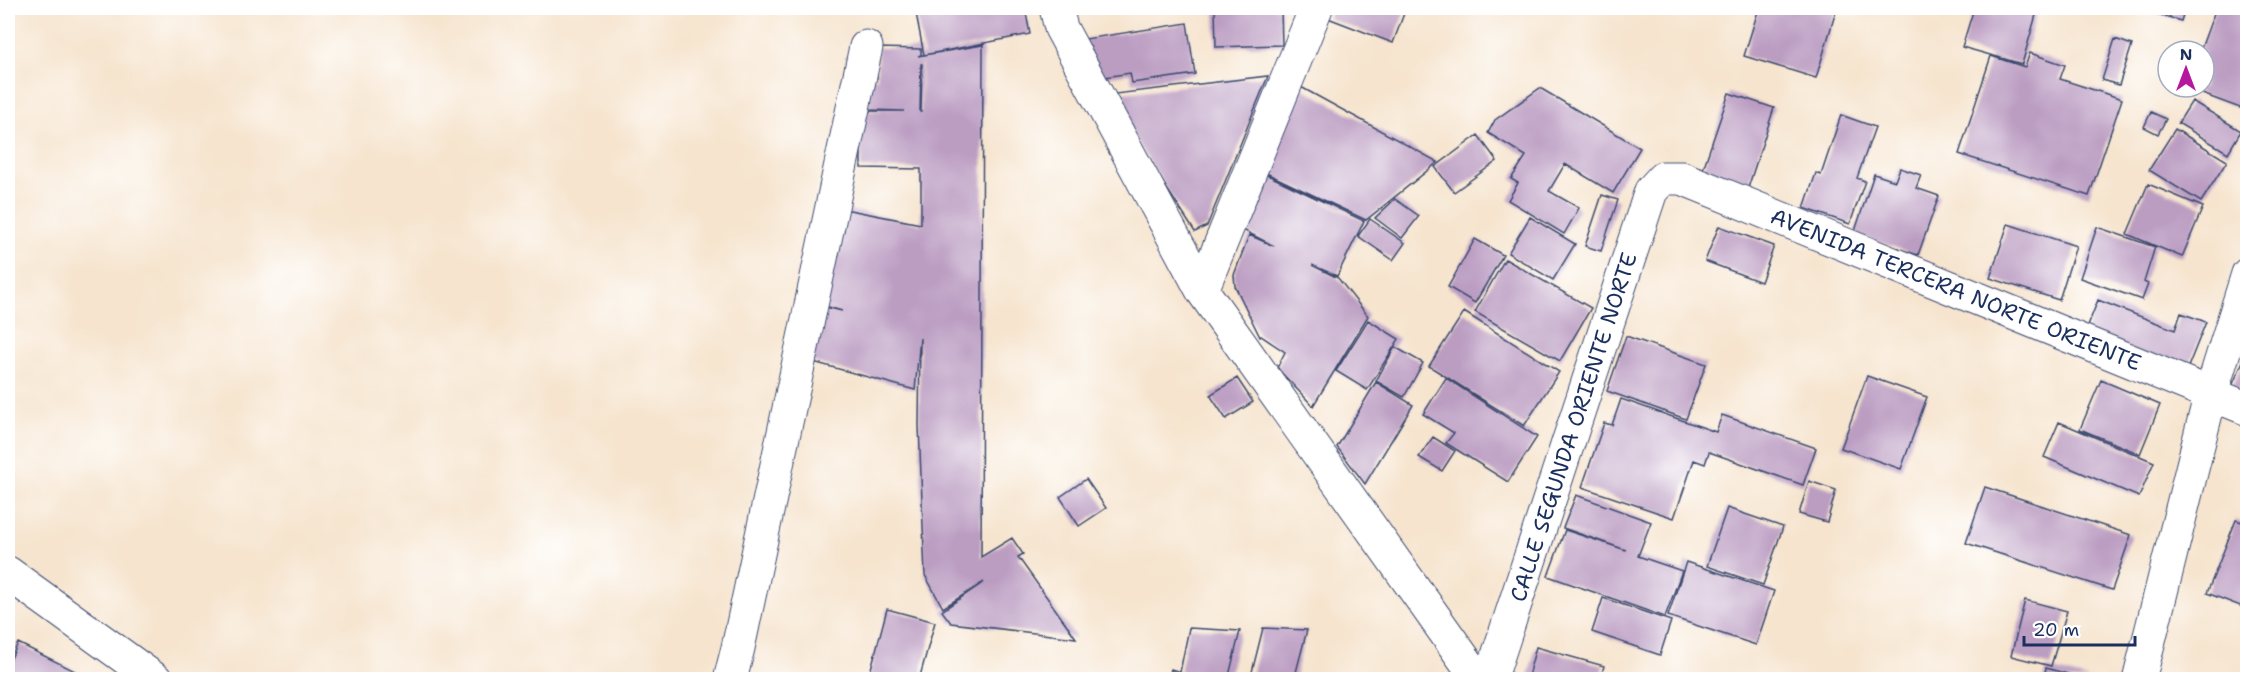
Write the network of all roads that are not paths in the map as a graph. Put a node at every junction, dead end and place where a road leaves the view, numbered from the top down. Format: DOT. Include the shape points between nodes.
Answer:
graph roads {
  1 [pos="1056,8"];
  2 [pos="1316,8"];
  3 [pos="866,46"];
  4 [pos="1663,178"];
  5 [pos="2247,274"];
  6 [pos="1202,290"];
  7 [pos="2211,393"];
  8 [pos="2247,410"];
  9 [pos="8,573"];
  10 [pos="156,680"];
  11 [pos="729,680"];
  12 [pos="1479,680"];
  13 [pos="1490,680"];
  14 [pos="2139,680"];
  1 -- 6 [label="street" via="1061,28"];
  2 -- 6 [label="street"];
  3 -- 11 [label="street"];
  4 -- 7 [label="street, AVENIDA TERCERA NORTE ORIENTE" via="1682,178"];
  4 -- 13 [label="street, CALLE SEGUNDA ORIENTE NORTE" via="1651,191"];
  5 -- 7 [label="street"];
  6 -- 12 [label="street"];
  7 -- 8 [label="street, AVENIDA TERCERA NORTE ORIENTE"];
  7 -- 14 [label="street"];
  9 -- 10 [label="street"];
}
